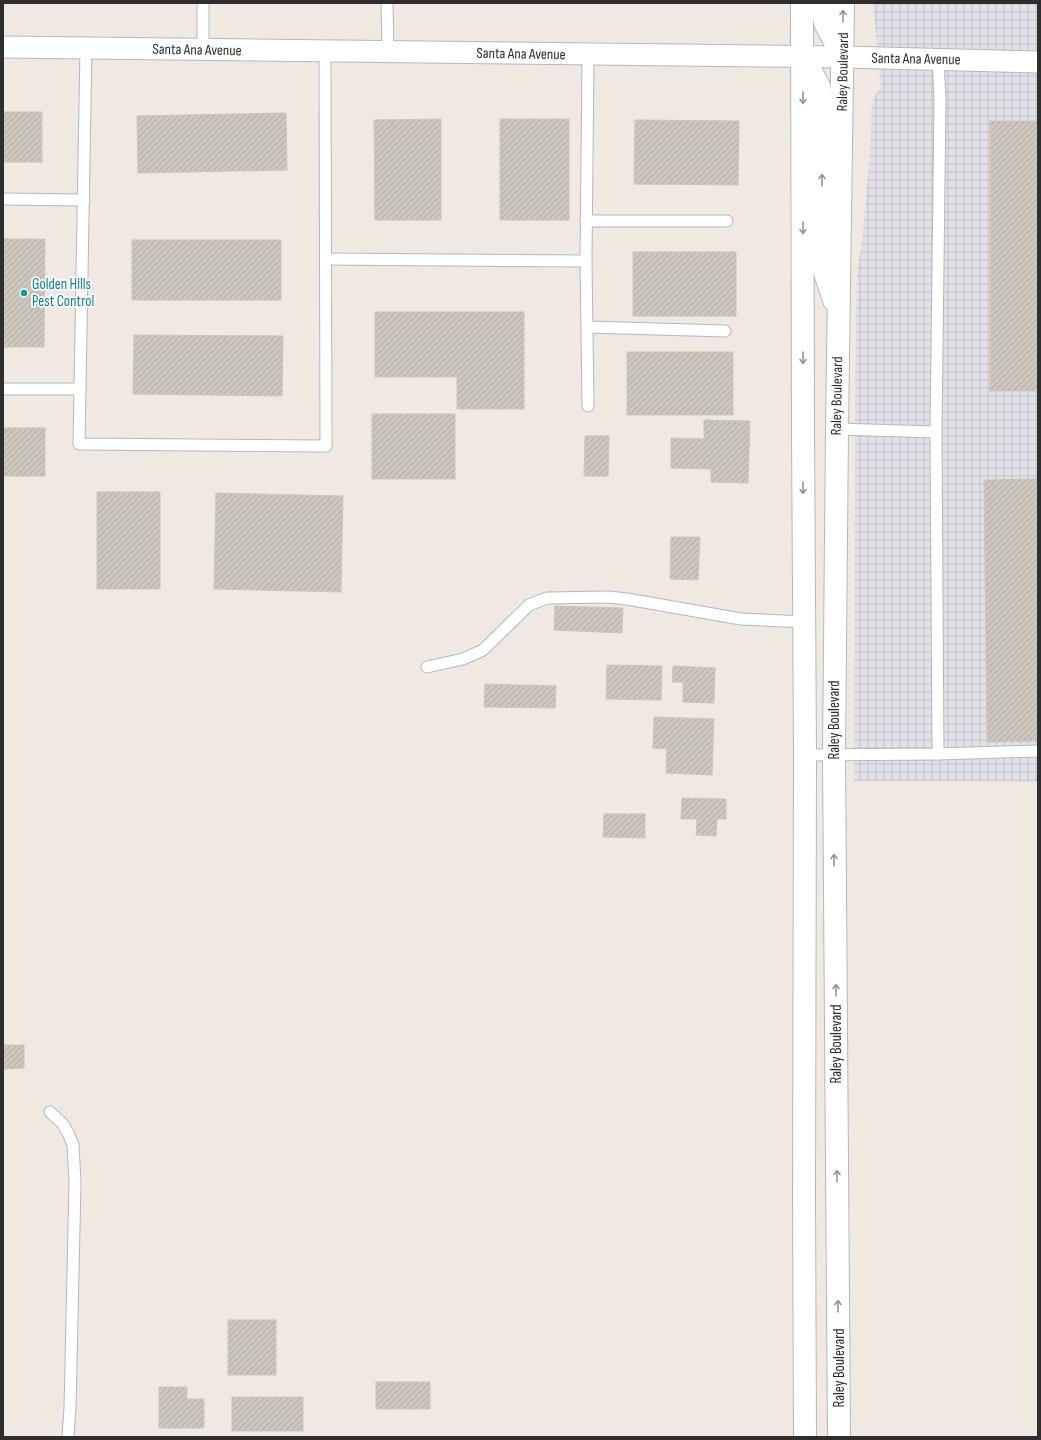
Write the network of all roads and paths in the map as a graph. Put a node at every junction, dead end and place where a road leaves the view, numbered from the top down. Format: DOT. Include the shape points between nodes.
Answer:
graph roads {
  1 [pos="203,3"];
  2 [pos="387,3"];
  3 [pos="802,3"];
  4 [pos="822,3"];
  5 [pos="843,3"];
  6 [pos="3,47"];
  7 [pos="86,48"];
  8 [pos="203,50"];
  9 [pos="325,52"];
  10 [pos="388,52"];
  11 [pos="588,55"];
  12 [pos="803,57"];
  13 [pos="843,57"];
  14 [pos="938,60"];
  15 [pos="1038,62"];
  16 [pos="3,199"];
  17 [pos="84,200"];
  18 [pos="586,221"];
  19 [pos="727,221"];
  20 [pos="326,259"];
  21 [pos="586,261"];
  22 [pos="839,314"];
  23 [pos="587,327"];
  24 [pos="725,331"];
  25 [pos="3,389"];
  26 [pos="80,389"];
  27 [pos="588,406"];
  28 [pos="837,429"];
  29 [pos="936,432"];
  30 [pos="804,622"];
  31 [pos="427,667"];
  32 [pos="1038,751"];
  33 [pos="938,754"];
  34 [pos="805,755"];
  35 [pos="834,755"];
  36 [pos="50,1112"];
  37 [pos="68,1437"];
  38 [pos="805,1437"];
  39 [pos="839,1437"];
  1 -- 8 [label="lane"];
  2 -- 10 [label="lane"];
  3 -- 12 [label="street, Raley Boulevard"];
  4 -- 13 [label="street" via="825,23"];
  13 -- 5 [label="street, Raley Boulevard, one-way"];
  6 -- 7 [label="street, Santa Ana Avenue"];
  7 -- 8 [label="street, Santa Ana Avenue"];
  7 -- 17 [label="lane"];
  8 -- 9 [label="street, Santa Ana Avenue"];
  9 -- 10 [label="street, Santa Ana Avenue"];
  9 -- 20 [label="lane"];
  10 -- 11 [label="street, Santa Ana Avenue"];
  11 -- 12 [label="street, Santa Ana Avenue"];
  11 -- 18 [label="lane"];
  12 -- 13 [label="street, Santa Ana Avenue"];
  22 -- 12 [label="street, one-way" via="822,264 822,102 819,86"];
  12 -- 30 [label="street, Raley Boulevard, one-way"];
  13 -- 14 [label="street, Santa Ana Avenue"];
  13 -- 22 [label="street, Raley Boulevard"];
  14 -- 15 [label="street, Santa Ana Avenue"];
  14 -- 29 [label="lane" via="940,98"];
  16 -- 17 [label="lane"];
  17 -- 26 [label="lane"];
  18 -- 19 [label="lane"];
  18 -- 21 [label="lane"];
  20 -- 21 [label="lane"];
  20 -- 26 [label="lane" via="326,446 79,444"];
  21 -- 23 [label="lane"];
  22 -- 28 [label="street, Raley Boulevard"];
  23 -- 24 [label="lane"];
  23 -- 27 [label="lane"];
  25 -- 26 [label="lane"];
  28 -- 29 [label="lane"];
  28 -- 35 [label="street, Raley Boulevard"];
  29 -- 33 [label="lane"];
  30 -- 31 [label="lane" via="741,619 608,597 547,598 529,605 482,650 463,659"];
  30 -- 34 [label="street, Raley Boulevard"];
  32 -- 33 [label="lane"];
  33 -- 35 [label="lane"];
  34 -- 35 [label="lane"];
  34 -- 38 [label="street, Raley Boulevard"];
  39 -- 35 [label="street, Raley Boulevard, one-way"];
  36 -- 37 [label="lane" via="63,1124 69,1135 75,1183"];
}
